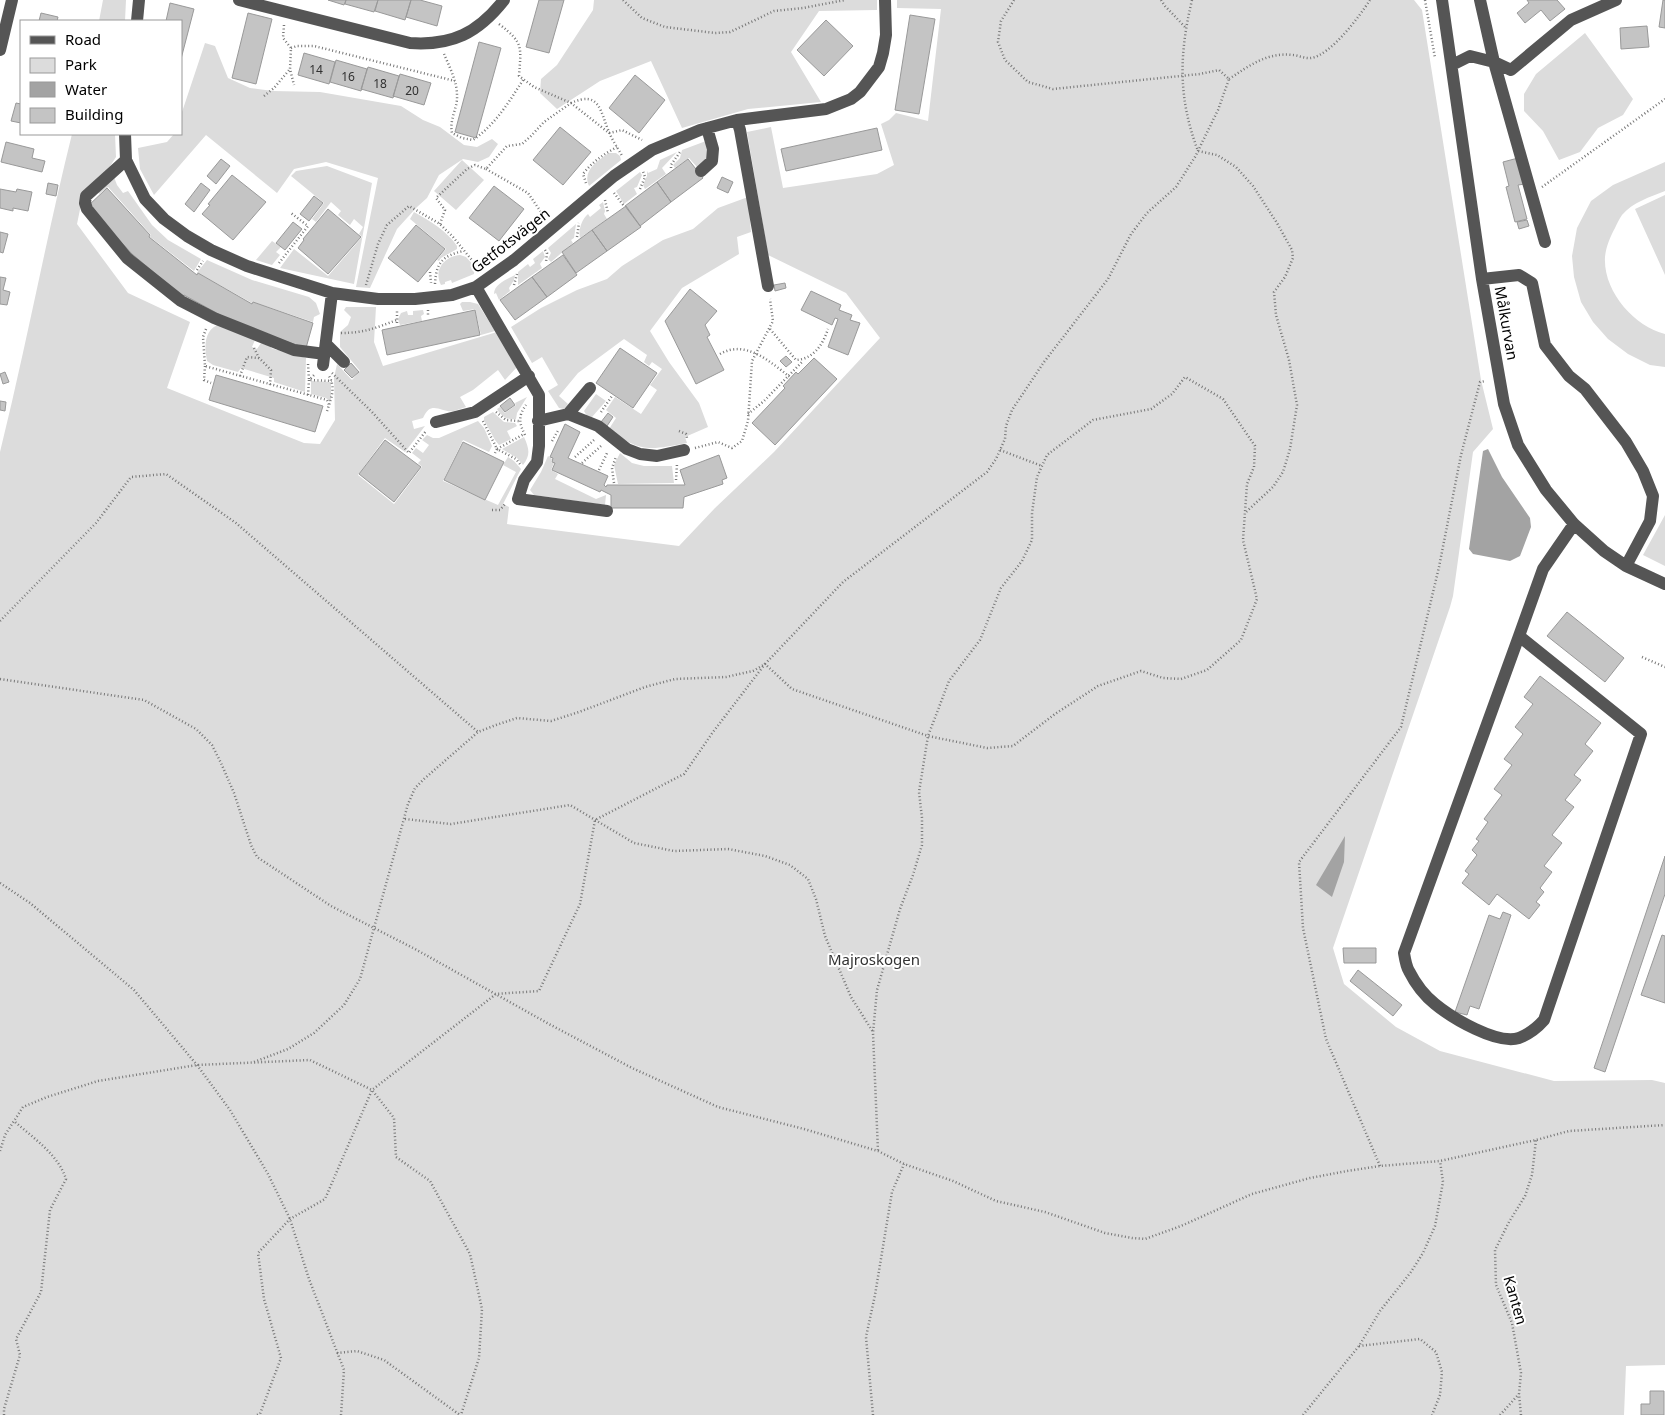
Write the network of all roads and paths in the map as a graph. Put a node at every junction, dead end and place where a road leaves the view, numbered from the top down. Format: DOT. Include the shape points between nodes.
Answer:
graph roads {
  1 [pos="12,0"];
  2 [pos="139,0"];
  3 [pos="239,0"];
  4 [pos="504,0"];
  5 [pos="623,0"];
  6 [pos="845,0"];
  7 [pos="885,0"];
  8 [pos="1014,0"];
  9 [pos="1161,0"];
  10 [pos="1192,0"];
  11 [pos="1370,0"];
  12 [pos="1442,0"];
  13 [pos="1480,0"];
  14 [pos="1616,0"];
  15 [pos="285,12"];
  16 [pos="489,16"];
  17 [pos="137,20"];
  18 [pos="1186,28"];
  19 [pos="440,43"];
  20 [pos="291,48"];
  21 [pos="0,50"];
  22 [pos="1494,62"];
  23 [pos="1452,65"];
  24 [pos="290,69"];
  25 [pos="1182,76"];
  26 [pos="1229,79"];
  27 [pos="523,80"];
  28 [pos="455,81"];
  29 [pos="294,85"];
  30 [pos="264,96"];
  31 [pos="1665,99"];
  32 [pos="570,103"];
  33 [pos="737,120"];
  34 [pos="708,128"];
  35 [pos="609,133"];
  36 [pos="126,135"];
  37 [pos="645,142"];
  38 [pos="617,147"];
  39 [pos="681,149"];
  40 [pos="1198,151"];
  41 [pos="673,152"];
  42 [pos="678,156"];
  43 [pos="126,160"];
  44 [pos="671,168"];
  45 [pos="486,169"];
  46 [pos="632,170"];
  47 [pos="701,171"];
  48 [pos="617,188"];
  49 [pos="588,189"];
  50 [pos="640,189"];
  51 [pos="613,191"];
  52 [pos="1532,194"];
  53 [pos="605,198"];
  54 [pos="598,203"];
  55 [pos="624,206"];
  56 [pos="291,213"];
  57 [pos="608,213"];
  58 [pos="440,224"];
  59 [pos="572,225"];
  60 [pos="552,228"];
  61 [pos="577,237"];
  62 [pos="1545,242"];
  63 [pos="463,251"];
  64 [pos="538,253"];
  65 [pos="205,257"];
  66 [pos="546,262"];
  67 [pos="275,268"];
  68 [pos="197,270"];
  69 [pos="430,272"];
  70 [pos="517,273"];
  71 [pos="1482,279"];
  72 [pos="477,281"];
  73 [pos="514,285"];
  74 [pos="768,286"];
  75 [pos="365,289"];
  76 [pos="435,289"];
  77 [pos="431,290"];
  78 [pos="332,293"];
  79 [pos="398,307"];
  80 [pos="214,318"];
  81 [pos="770,329"];
  82 [pos="828,329"];
  83 [pos="338,332"];
  84 [pos="254,349"];
  85 [pos="310,352"];
  86 [pos="757,353"];
  87 [pos="720,354"];
  88 [pos="325,355"];
  89 [pos="260,358"];
  90 [pos="804,360"];
  91 [pos="344,362"];
  92 [pos="205,366"];
  93 [pos="240,376"];
  94 [pos="528,376"];
  95 [pos="789,377"];
  96 [pos="309,380"];
  97 [pos="1500,380"];
  98 [pos="332,381"];
  99 [pos="211,383"];
  100 [pos="270,385"];
  101 [pos="590,388"];
  102 [pos="308,395"];
  103 [pos="612,396"];
  104 [pos="529,399"];
  105 [pos="329,405"];
  106 [pos="493,409"];
  107 [pos="327,411"];
  108 [pos="568,414"];
  109 [pos="748,414"];
  110 [pos="482,418"];
  111 [pos="519,421"];
  112 [pos="538,421"];
  113 [pos="436,422"];
  114 [pos="593,424"];
  115 [pos="426,431"];
  116 [pos="524,434"];
  117 [pos="613,437"];
  118 [pos="527,438"];
  119 [pos="497,449"];
  120 [pos="684,450"];
  121 [pos="1000,450"];
  122 [pos="495,453"];
  123 [pos="575,457"];
  124 [pos="582,463"];
  125 [pos="1042,466"];
  126 [pos="524,468"];
  127 [pos="599,470"];
  128 [pos="614,483"];
  129 [pos="505,504"];
  130 [pos="492,510"];
  131 [pos="607,511"];
  132 [pos="1245,513"];
  133 [pos="1574,524"];
  134 [pos="1626,566"];
  135 [pos="1665,584"];
  136 [pos="0,621"];
  137 [pos="1519,636"];
  138 [pos="1642,656"];
  139 [pos="765,664"];
  140 [pos="1665,667"];
  141 [pos="0,679"];
  142 [pos="478,732"];
  143 [pos="928,736"];
  144 [pos="405,819"];
  145 [pos="595,820"];
  146 [pos="0,883"];
  147 [pos="374,927"];
  148 [pos="496,994"];
  149 [pos="873,1033"];
  150 [pos="254,1062"];
  151 [pos="197,1066"];
  152 [pos="372,1090"];
  153 [pos="14,1121"];
  154 [pos="1665,1125"];
  155 [pos="1536,1140"];
  156 [pos="0,1151"];
  157 [pos="878,1151"];
  158 [pos="1440,1161"];
  159 [pos="904,1164"];
  160 [pos="1380,1166"];
  161 [pos="290,1219"];
  162 [pos="1359,1346"];
  163 [pos="337,1353"];
  164 [pos="1519,1394"];
  165 [pos="4,1415"];
  166 [pos="258,1415"];
  167 [pos="341,1415"];
  168 [pos="460,1415"];
  169 [pos="873,1415"];
  170 [pos="1303,1415"];
  171 [pos="1432,1415"];
  172 [pos="1500,1415"];
  173 [pos="1521,1415"];
  1 -- 21 [label="street"];
  2 -- 17 [label="street"];
  3 -- 15 [label="street"];
  4 -- 16 [label="street"];
  5 -- 6 [label="path" via="642,18 665,28 715,33 730,32 774,11"];
  7 -- 33 [label="street, Getfotsvägen" via="883,53 879,67 860,92 826,109"];
  8 -- 25 [label="path" via="1000,21 998,42 1006,60 1028,82 1053,89"];
  9 -- 18 [label="path"];
  10 -- 18 [label="path"];
  11 -- 26 [label="path" via="1329,50 1310,59 1274,55 1256,61"];
  12 -- 23 [label="street, Målkurvan"];
  13 -- 22 [label="street"];
  14 -- 22 [label="street" via="1571,20 1511,70"];
  15 -- 19 [label="street" via="410,43"];
  15 -- 20 [label="path" via="283,38"];
  16 -- 19 [label="street" via="467,34"];
  16 -- 27 [label="path" via="519,42 522,54 518,76"];
  18 -- 25 [label="path"];
  19 -- 28 [label="path"];
  20 -- 24 [label="path"];
  20 -- 28 [label="path" via="314,46"];
  22 -- 23 [label="street" via="1470,56"];
  22 -- 52 [label="street"];
  23 -- 71 [label="street, Målkurvan"];
  24 -- 29 [label="path"];
  24 -- 30 [label="path"];
  25 -- 26 [label="path" via="1219,70"];
  25 -- 40 [label="path" via="1182,93"];
  26 -- 40 [label="path"];
  27 -- 28 [label="path" via="502,112 473,140 452,133 450,125 458,96"];
  27 -- 32 [label="path"];
  31 -- 52 [label="path"];
  32 -- 35 [label="path"];
  32 -- 35 [label="path" via="587,98 593,101 601,109"];
  32 -- 45 [label="path" via="522,144 507,146"];
  33 -- 34 [label="street, Getfotsvägen"];
  33 -- 74 [label="street"];
  34 -- 46 [label="street, Getfotsvägen" via="652,150"];
  34 -- 47 [label="street" via="712,161"];
  35 -- 37 [label="path" via="622,130"];
  35 -- 38 [label="path"];
  36 -- 43 [label="street, Getfotsvägen"];
  38 -- 46 [label="path"];
  38 -- 49 [label="path" via="605,153 583,174"];
  39 -- 41 [label="path"];
  40 -- 121 [label="path" via="1176,187 1147,213 1131,234 1108,279 1044,362 1006,426"];
  40 -- 132 [label="path" via="1217,155 1236,167 1277,223 1294,258 1274,292 1276,315 1297,405 1290,449 1283,472 1273,488"];
  42 -- 44 [label="path"];
  43 -- 78 [label="street, Getfotsvägen" via="145,198 186,236 247,266"];
  43 -- 80 [label="street" via="86,196 87,209 127,258 181,301"];
  45 -- 58 [label="path" via="475,165 467,169 436,198 445,210"];
  45 -- 60 [label="path" via="528,193"];
  46 -- 50 [label="path" via="643,169 645,177"];
  46 -- 60 [label="street, Getfotsvägen" via="614,176"];
  48 -- 51 [label="path"];
  51 -- 53 [label="path"];
  51 -- 55 [label="path"];
  52 -- 62 [label="street"];
  53 -- 54 [label="path"];
  53 -- 57 [label="path"];
  56 -- 67 [label="path" via="308,226"];
  58 -- 63 [label="path"];
  58 -- 75 [label="path" via="409,206 387,225"];
  59 -- 61 [label="path" via="579,219"];
  60 -- 72 [label="street, Getfotsvägen" via="514,260"];
  63 -- 72 [label="path" via="482,273"];
  63 -- 76 [label="path" via="450,254 439,264"];
  64 -- 66 [label="path" via="544,248"];
  65 -- 68 [label="path"];
  69 -- 77 [label="path"];
  70 -- 73 [label="path"];
  71 -- 97 [label="street, Målkurvan"];
  71 -- 134 [label="street" via="1519,275 1532,283 1546,345 1626,442 1643,472 1654,496 1650,521"];
  72 -- 78 [label="street, Getfotsvägen" via="452,295 416,299 378,299"];
  72 -- 94 [label="street"];
  74 -- 81 [label="path" via="773,322"];
  78 -- 88 [label="street"];
  79 -- 83 [label="path" via="397,321 371,331"];
  80 -- 85 [label="street" via="294,350"];
  80 -- 92 [label="path" via="203,337"];
  81 -- 86 [label="path"];
  81 -- 90 [label="path" via="796,360"];
  82 -- 90 [label="path" via="823,344"];
  84 -- 89 [label="path"];
  85 -- 88 [label="street"];
  85 -- 96 [label="path"];
  86 -- 87 [label="path" via="729,348"];
  86 -- 95 [label="path"];
  86 -- 109 [label="path" via="752,361"];
  88 -- 91 [label="street"];
  88 -- 98 [label="path"];
  88 -- 115 [label="path" via="409,453"];
  89 -- 93 [label="path" via="247,357"];
  89 -- 100 [label="path" via="271,370"];
  90 -- 95 [label="path"];
  92 -- 93 [label="path"];
  92 -- 99 [label="path" via="204,380"];
  93 -- 100 [label="path"];
  94 -- 112 [label="street" via="539,395"];
  94 -- 113 [label="street" via="476,412"];
  95 -- 109 [label="path"];
  96 -- 98 [label="path"];
  96 -- 102 [label="path"];
  97 -- 133 [label="street, Målkurvan" via="1504,404 1518,445 1546,490"];
  97 -- 160 [label="path" via="1480,382 1401,726 1299,862 1304,928 1326,1039"];
  98 -- 105 [label="path"];
  100 -- 102 [label="path"];
  101 -- 108 [label="street"];
  102 -- 105 [label="path" via="327,400"];
  103 -- 114 [label="path"];
  104 -- 111 [label="path"];
  105 -- 107 [label="path"];
  106 -- 111 [label="path" via="506,420"];
  108 -- 112 [label="street"];
  108 -- 114 [label="street"];
  109 -- 120 [label="path" via="742,441 732,448 718,442"];
  110 -- 119 [label="path"];
  111 -- 116 [label="path"];
  112 -- 131 [label="street" via="537,462 524,480 518,499"];
  114 -- 117 [label="street"];
  116 -- 118 [label="path"];
  116 -- 119 [label="path"];
  117 -- 120 [label="street" via="640,454 657,456"];
  117 -- 123 [label="path"];
  117 -- 124 [label="path"];
  117 -- 127 [label="path"];
  117 -- 128 [label="path"];
  119 -- 122 [label="path"];
  119 -- 126 [label="path" via="516,459"];
  121 -- 125 [label="path"];
  121 -- 139 [label="path" via="987,472 843,582"];
  125 -- 132 [label="path" via="1047,455 1093,420 1151,409 1172,394 1185,377 1223,399 1255,446"];
  125 -- 143 [label="path" via="1034,495 1032,540 1022,562 1001,588 980,640 949,681"];
  129 -- 130 [label="path" via="500,510"];
  132 -- 143 [label="path" via="1243,540 1257,599 1241,640 1207,670 1181,678 1163,678 1141,671 1098,686 1013,746 987,748"];
  133 -- 134 [label="street, Målkurvan"];
  133 -- 137 [label="street" via="1543,569"];
  134 -- 135 [label="street, Målkurvan"];
  136 -- 142 [label="path" via="96,524 131,477 166,474 236,523"];
  137 -- 137 [label="street" via="1404,953 1408,970 1435,1004 1468,1026 1498,1038 1518,1038 1537,1029 1544,1020 1641,734"];
  138 -- 140 [label="path"];
  139 -- 142 [label="path" via="753,671 726,677 675,679 551,721 517,718"];
  139 -- 143 [label="path" via="792,689"];
  139 -- 145 [label="path" via="684,774"];
  141 -- 147 [label="path" via="144,700 196,729 212,745 222,763 257,858 331,906"];
  142 -- 144 [label="path" via="415,788"];
  143 -- 149 [label="path" via="919,792 922,845 877,990"];
  144 -- 145 [label="path" via="451,824 570,805"];
  144 -- 147 [label="path"];
  145 -- 148 [label="path" via="580,904 538,991"];
  145 -- 149 [label="path" via="634,844 674,851 728,849 790,864 808,879 825,936 851,997"];
  146 -- 151 [label="path" via="30,903 134,990"];
  147 -- 148 [label="path"];
  147 -- 150 [label="path" via="360,979 344,1005 288,1050"];
  148 -- 152 [label="path"];
  148 -- 157 [label="path" via="632,1068 718,1107"];
  149 -- 157 [label="path"];
  150 -- 151 [label="path"];
  150 -- 152 [label="path" via="310,1060"];
  151 -- 153 [label="path" via="98,1081 23,1107"];
  151 -- 161 [label="path" via="230,1110"];
  152 -- 161 [label="path" via="325,1198"];
  152 -- 168 [label="path" via="394,1118 396,1157 430,1181 470,1254 482,1309 479,1358"];
  153 -- 156 [label="path"];
  153 -- 165 [label="path" via="50,1154 63,1169 66,1179 50,1210 41,1292 16,1339 20,1355"];
  154 -- 155 [label="path" via="1569,1131"];
  155 -- 158 [label="path"];
  155 -- 164 [label="path, Kanten" via="1532,1175 1525,1196 1495,1250 1496,1285 1512,1323 1521,1374"];
  157 -- 159 [label="path"];
  158 -- 160 [label="path"];
  158 -- 162 [label="path" via="1443,1182 1435,1226 1411,1272 1380,1310"];
  159 -- 160 [label="path" via="953,1181 996,1201 1045,1212 1105,1233 1144,1239 1252,1194 1310,1178"];
  159 -- 169 [label="path" via="892,1192 866,1337"];
  161 -- 163 [label="path"];
  161 -- 166 [label="path" via="258,1253 264,1299 281,1358"];
  162 -- 170 [label="path"];
  162 -- 171 [label="path" via="1420,1340 1436,1352 1442,1372 1440,1395"];
  163 -- 167 [label="path" via="344,1370"];
  163 -- 168 [label="path" via="357,1351 384,1360"];
  164 -- 172 [label="path"];
  164 -- 173 [label="path, Kanten"];
}
